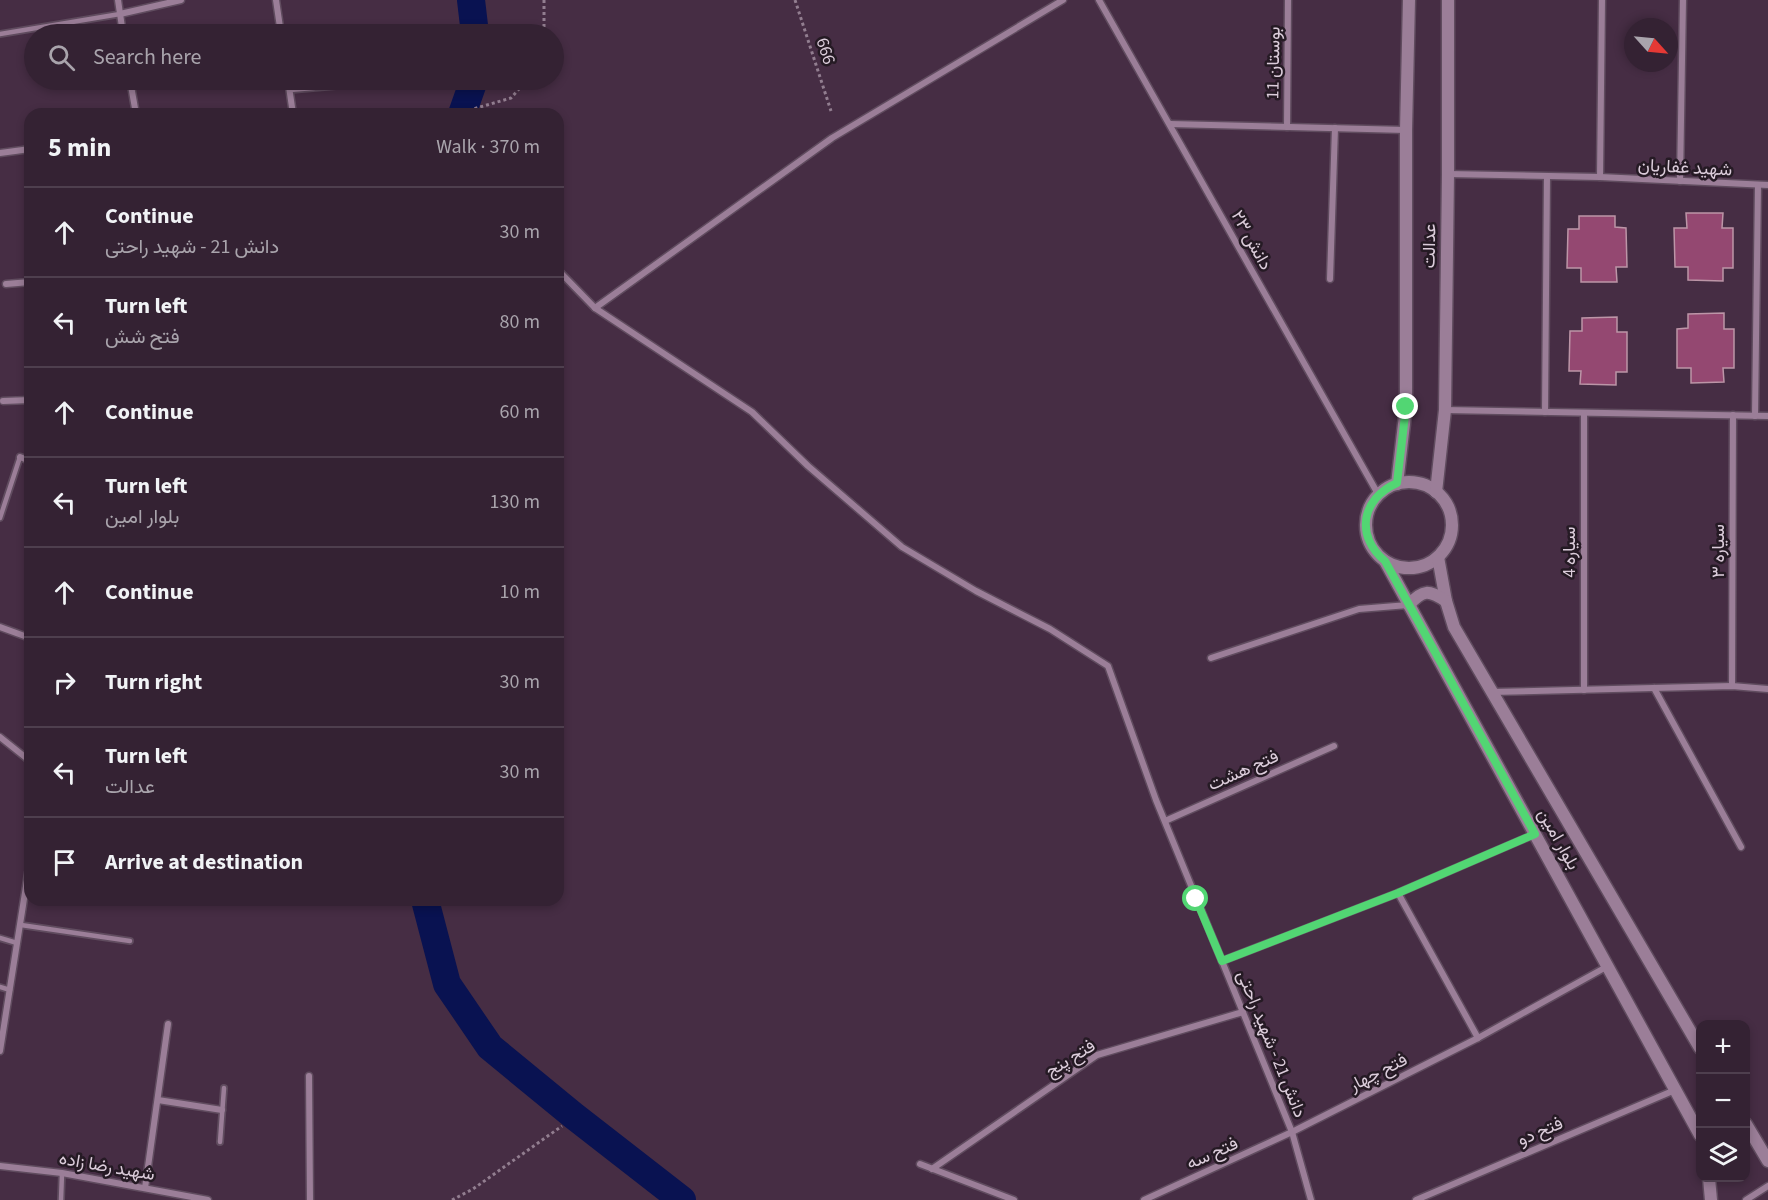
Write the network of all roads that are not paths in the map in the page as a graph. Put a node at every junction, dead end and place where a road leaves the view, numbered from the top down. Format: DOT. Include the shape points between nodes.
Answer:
graph roads {
  1 [pos="118,0"];
  2 [pos="181,0"];
  3 [pos="276,0"];
  4 [pos="1063,0"];
  5 [pos="1099,0"];
  6 [pos="1288,0"];
  7 [pos="1408,0"];
  8 [pos="1448,0"];
  9 [pos="1602,0"];
  10 [pos="1683,0"];
  11 [pos="120,14"];
  12 [pos="60,24"];
  13 [pos="122,24"];
  14 [pos="280,24"];
  15 [pos="24,30"];
  16 [pos="0,34"];
  17 [pos="132,90"];
  18 [pos="290,90"];
  19 [pos="135,108"];
  20 [pos="292,108"];
  21 [pos="1170,124"];
  22 [pos="1287,127"];
  23 [pos="1335,128"];
  24 [pos="1406,130"];
  25 [pos="24,150"];
  26 [pos="0,153"];
  27 [pos="1448,174"];
  28 [pos="1547,177"];
  29 [pos="1600,177"];
  30 [pos="1680,182"];
  31 [pos="1758,185"];
  32 [pos="1768,185"];
  33 [pos="564,276"];
  34 [pos="1330,279"];
  35 [pos="24,282"];
  36 [pos="6,284"];
  37 [pos="595,308"];
  38 [pos="24,400"];
  39 [pos="3,402"];
  40 [pos="1445,410"];
  41 [pos="1545,412"];
  42 [pos="1584,413"];
  43 [pos="1733,415"];
  44 [pos="1755,416"];
  45 [pos="1768,416"];
  46 [pos="20,457"];
  47 [pos="24,459"];
  48 [pos="1397,483"];
  49 [pos="1436,492"];
  50 [pos="1378,494"];
  51 [pos="0,518"];
  52 [pos="1438,557"];
  53 [pos="1385,561"];
  54 [pos="1446,601"];
  55 [pos="1409,605"];
  56 [pos="0,627"];
  57 [pos="24,636"];
  58 [pos="1211,658"];
  59 [pos="1732,686"];
  60 [pos="1654,688"];
  61 [pos="1766,689"];
  62 [pos="1584,690"];
  63 [pos="1491,692"];
  64 [pos="1768,697"];
  65 [pos="0,737"];
  66 [pos="1334,746"];
  67 [pos="24,756"];
  68 [pos="1165,821"];
  69 [pos="1535,834"];
  70 [pos="1741,848"];
  71 [pos="1398,893"];
  72 [pos="24,904"];
  73 [pos="21,925"];
  74 [pos="0,938"];
  75 [pos="130,941"];
  76 [pos="17,943"];
  77 [pos="1222,961"];
  78 [pos="1608,966"];
  79 [pos="0,987"];
  80 [pos="10,990"];
  81 [pos="1242,1012"];
  82 [pos="168,1023"];
  83 [pos="1478,1038"];
  84 [pos="1696,1040"];
  85 [pos="0,1051"];
  86 [pos="309,1076"];
  87 [pos="224,1088"];
  88 [pos="1676,1090"];
  89 [pos="158,1100"];
  90 [pos="222,1110"];
  91 [pos="1696,1122"];
  92 [pos="1748,1128"];
  93 [pos="1292,1132"];
  94 [pos="220,1142"];
  95 [pos="1768,1161"];
  96 [pos="920,1164"];
  97 [pos="0,1166"];
  98 [pos="932,1169"];
  99 [pos="62,1173"];
  100 [pos="1709,1182"];
  101 [pos="1768,1186"];
  102 [pos="145,1188"];
  103 [pos="61,1200"];
  104 [pos="208,1200"];
  105 [pos="310,1200"];
  106 [pos="1014,1200"];
  107 [pos="1144,1200"];
  108 [pos="1311,1200"];
  109 [pos="1416,1200"];
  110 [pos="1711,1200"];
  111 [pos="1746,1200"];
  1 -- 11 [label="street"];
  2 -- 11 [label="street"];
  3 -- 14 [label="street"];
  4 -- 37 [label="street" via="832,138"];
  5 -- 21 [label="street, دانش ۲۳"];
  6 -- 22 [label="street, بوستان 11"];
  7 -- 24 [label="street, عدالت"];
  8 -- 27 [label="street, عدالت"];
  9 -- 29 [label="street"];
  10 -- 30 [label="street"];
  11 -- 12 [label="lane"];
  11 -- 13 [label="street"];
  15 -- 16 [label="lane"];
  17 -- 19 [label="street"];
  18 -- 20 [label="street"];
  21 -- 22 [label="street"];
  21 -- 50 [label="street, دانش ۲۳"];
  22 -- 23 [label="street"];
  23 -- 24 [label="street"];
  23 -- 34 [label="street"];
  24 -- 48 [label="street, عدالت" via="1406,407"];
  25 -- 26 [label="street"];
  27 -- 28 [label="street, شهید غفاریان"];
  27 -- 40 [label="street, عدالت"];
  28 -- 29 [label="street, شهید غفاریان"];
  28 -- 41 [label="street"];
  29 -- 30 [label="street, شهید غفاریان"];
  30 -- 31 [label="street, شهید غفاریان"];
  31 -- 32 [label="street, شهید غفاریان"];
  31 -- 44 [label="street"];
  33 -- 37 [label="street"];
  35 -- 36 [label="street"];
  37 -- 68 [label="street, دانش 21 - شهید راحتی" via="752,412 902,547 1050,629 1108,666"];
  38 -- 39 [label="street"];
  40 -- 41 [label="street"];
  40 -- 49 [label="street, عدالت"];
  41 -- 42 [label="street"];
  42 -- 43 [label="street"];
  42 -- 62 [label="street, سیاره 4"];
  43 -- 44 [label="street"];
  43 -- 59 [label="street, سیاره ۳"];
  44 -- 45 [label="street"];
  46 -- 47 [label="street"];
  46 -- 51 [label="lane"];
  48 -- 49 [label="street" via="1418,483"];
  48 -- 50 [label="street"];
  49 -- 52 [label="street" via="1449,509 1452,529"];
  50 -- 53 [label="street" via="1367,513 1367,535 1370,545"];
  52 -- 53 [label="street" via="1414,568"];
  52 -- 54 [label="street, بلوار امین"];
  53 -- 55 [label="street, بلوار امین"];
  54 -- 55 [label="street" via="1426,592"];
  54 -- 63 [label="street, بلوار امین" via="1454,627"];
  55 -- 58 [label="street" via="1359,609"];
  55 -- 69 [label="street, بلوار امین"];
  56 -- 57 [label="street"];
  59 -- 60 [label="street"];
  59 -- 61 [label="street"];
  60 -- 62 [label="street"];
  60 -- 70 [label="street"];
  61 -- 64 [label="street"];
  62 -- 63 [label="street"];
  63 -- 84 [label="street, بلوار امین"];
  65 -- 67 [label="street"];
  66 -- 68 [label="street, فتح هشت"];
  68 -- 77 [label="street, دانش 21 - شهید راحتی"];
  69 -- 71 [label="street"];
  69 -- 78 [label="street, بلوار امین"];
  71 -- 77 [label="street"];
  71 -- 83 [label="street"];
  72 -- 73 [label="street"];
  73 -- 75 [label="lane"];
  73 -- 76 [label="street"];
  74 -- 76 [label="lane"];
  76 -- 80 [label="street"];
  77 -- 81 [label="street, دانش 21 - شهید راحتی"];
  78 -- 83 [label="street, فتح چهار"];
  78 -- 88 [label="street, بلوار امین"];
  79 -- 80 [label="lane"];
  80 -- 85 [label="street"];
  81 -- 93 [label="street, دانش 21 - شهید راحتی"];
  81 -- 98 [label="street, فتح پنج" via="1097,1055"];
  82 -- 89 [label="street"];
  83 -- 93 [label="street, فتح چهار"];
  86 -- 105 [label="street"];
  87 -- 90 [label="lane"];
  88 -- 91 [label="street, بلوار امین"];
  88 -- 109 [label="street, فتح دو"];
  89 -- 90 [label="street"];
  89 -- 102 [label="street"];
  90 -- 94 [label="lane"];
  92 -- 95 [label="street"];
  93 -- 107 [label="street, فتح سه"];
  93 -- 108 [label="street, دانش 21 - شهید راحتی"];
  96 -- 98 [label="street"];
  97 -- 99 [label="street, شهید رضا زاده"];
  98 -- 106 [label="street"];
  99 -- 102 [label="street, شهید رضا زاده"];
  99 -- 103 [label="lane"];
  100 -- 110 [label="street"];
  101 -- 111 [label="street"];
  102 -- 104 [label="street, شهید رضا زاده"];
}
